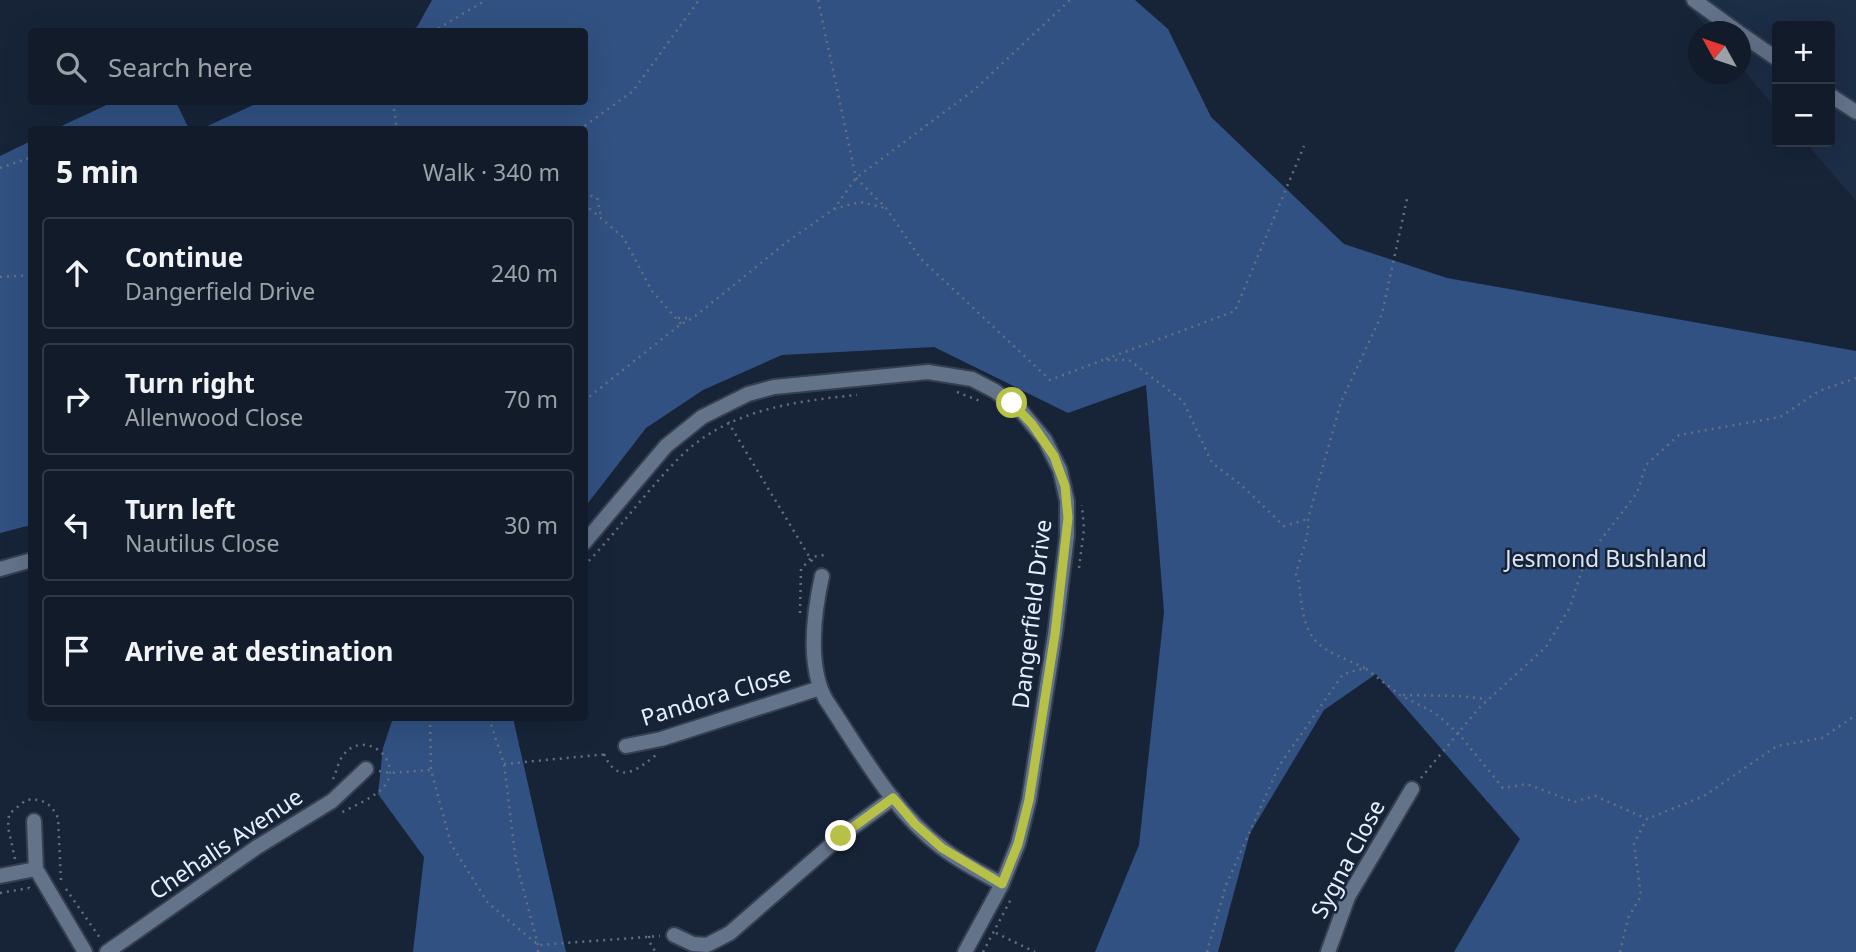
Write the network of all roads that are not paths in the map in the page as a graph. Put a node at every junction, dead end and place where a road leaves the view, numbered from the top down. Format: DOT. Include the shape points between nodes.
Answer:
graph roads {
  1 [pos="1693,0"];
  2 [pos="1722,21"];
  3 [pos="1751,41"];
  4 [pos="1772,56"];
  5 [pos="1835,98"];
  6 [pos="1856,112"];
  7 [pos="588,538"];
  8 [pos="28,561"];
  9 [pos="0,569"];
  10 [pos="822,576"];
  11 [pos="820,688"];
  12 [pos="626,746"];
  13 [pos="366,769"];
  14 [pos="1412,789"];
  15 [pos="893,798"];
  16 [pos="34,821"];
  17 [pos="36,869"];
  18 [pos="0,876"];
  19 [pos="1002,884"];
  20 [pos="674,934"];
  21 [pos="85,952"];
  22 [pos="107,952"];
  23 [pos="965,952"];
  24 [pos="1328,952"];
  1 -- 2 [label="street"];
  3 -- 4 [label="street"];
  5 -- 6 [label="street"];
  7 -- 19 [label="street, Dangerfield Drive" via="666,446 702,417 747,394 908,372 971,379 1012,403 1049,448 1065,486 1068,518 1029,800"];
  8 -- 9 [label="street"];
  10 -- 11 [label="street" via="815,610"];
  11 -- 12 [label="street, Pandora Close"];
  11 -- 15 [label="street"];
  13 -- 22 [label="street, Chehalis Avenue" via="332,801 257,847"];
  14 -- 24 [label="street, Sygna Close" via="1348,897"];
  15 -- 19 [label="street" via="942,848"];
  15 -- 20 [label="street" via="841,836 730,933 707,945"];
  16 -- 17 [label="street"];
  17 -- 18 [label="street"];
  17 -- 21 [label="street"];
  19 -- 23 [label="street, Dangerfield Drive"];
}
